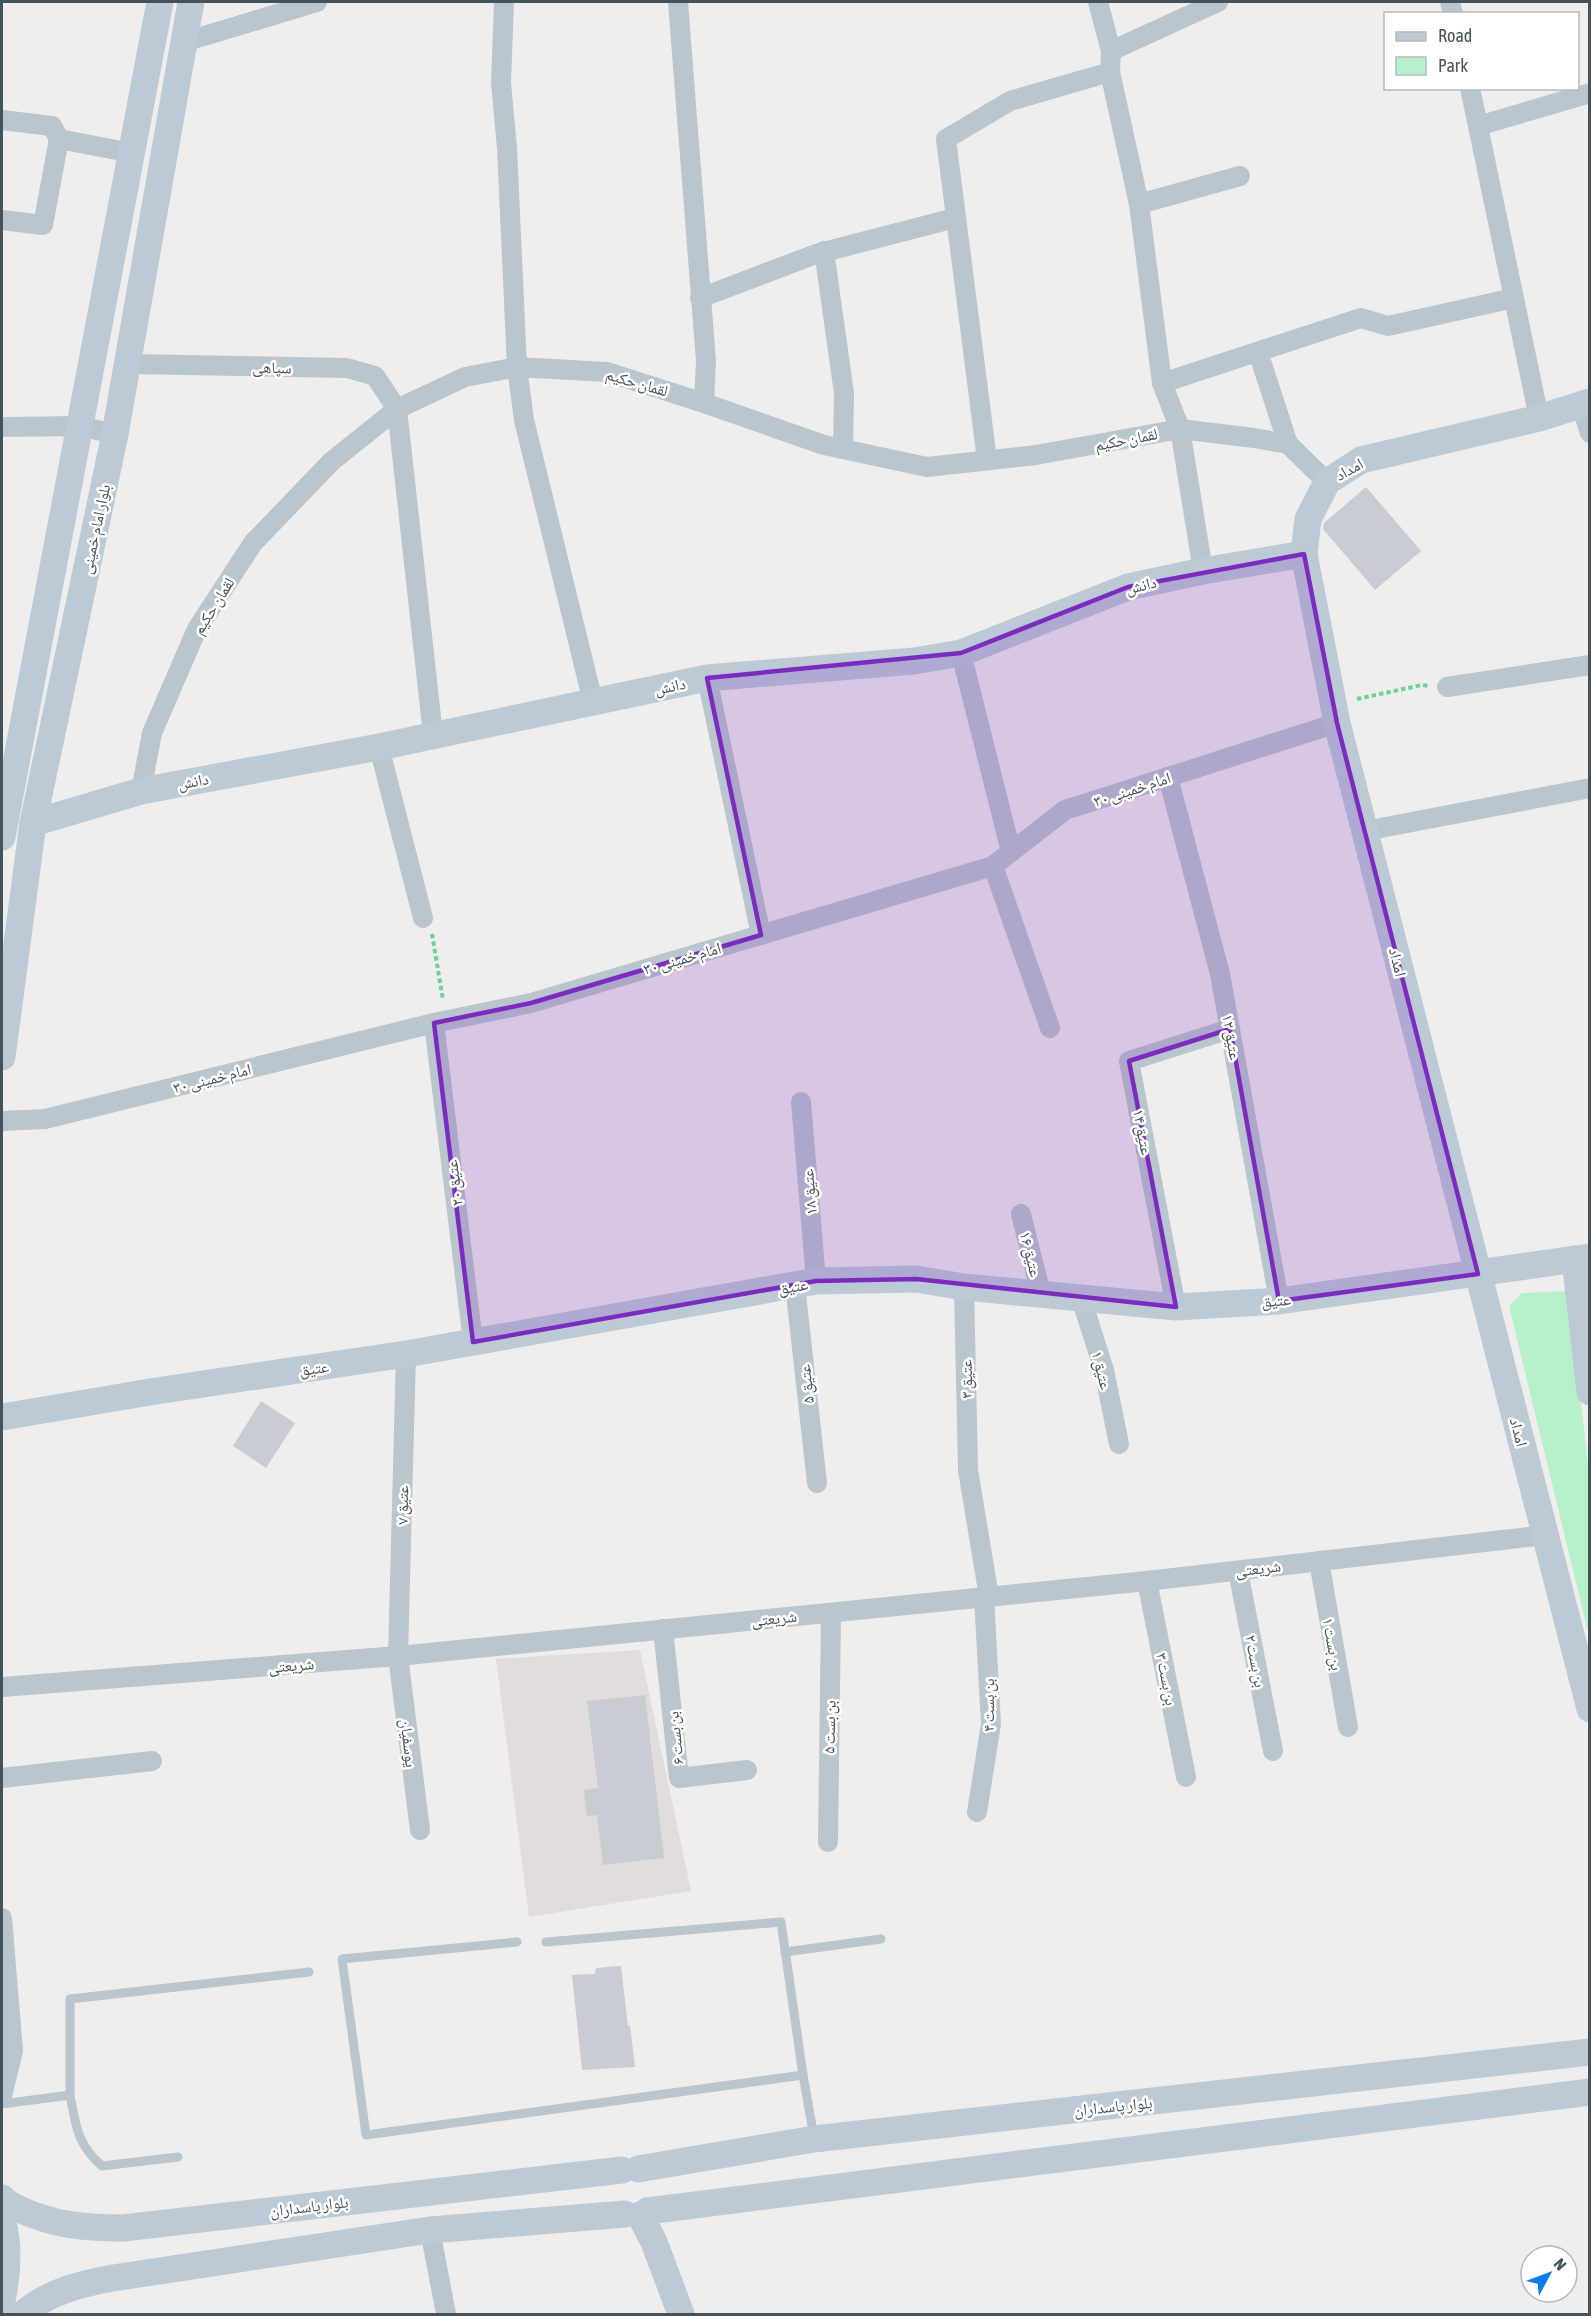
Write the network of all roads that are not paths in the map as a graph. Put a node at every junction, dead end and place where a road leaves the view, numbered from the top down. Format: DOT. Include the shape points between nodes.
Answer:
graph roads {
  1 [pos="160,2"];
  2 [pos="191,2"];
  3 [pos="317,2"];
  4 [pos="504,2"];
  5 [pos="678,2"];
  6 [pos="1098,2"];
  7 [pos="1218,2"];
  8 [pos="184,42"];
  9 [pos="1111,51"];
  10 [pos="1110,72"];
  11 [pos="1470,90"];
  12 [pos="1590,93"];
  13 [pos="2,120"];
  14 [pos="1478,126"];
  15 [pos="59,139"];
  16 [pos="132,153"];
  17 [pos="1240,176"];
  18 [pos="1139,204"];
  19 [pos="955,218"];
  20 [pos="2,220"];
  21 [pos="824,252"];
  22 [pos="700,298"];
  23 [pos="1514,298"];
  24 [pos="1258,352"];
  25 [pos="128,364"];
  26 [pos="517,367"];
  27 [pos="1162,383"];
  28 [pos="704,403"];
  29 [pos="1585,404"];
  30 [pos="397,410"];
  31 [pos="1539,418"];
  32 [pos="79,426"];
  33 [pos="2,427"];
  34 [pos="1180,429"];
  35 [pos="1590,433"];
  36 [pos="115,434"];
  37 [pos="1288,444"];
  38 [pos="843,449"];
  39 [pos="987,460"];
  40 [pos="1327,482"];
  41 [pos="1304,554"];
  42 [pos="1203,571"];
  43 [pos="961,653"];
  44 [pos="1590,665"];
  45 [pos="708,678"];
  46 [pos="1447,687"];
  47 [pos="593,702"];
  48 [pos="1335,714"];
  49 [pos="433,735"];
  50 [pos="11,736"];
  51 [pos="379,747"];
  52 [pos="1168,777"];
  53 [pos="1590,788"];
  54 [pos="141,791"];
  55 [pos="33,823"];
  56 [pos="1365,831"];
  57 [pos="2,837"];
  58 [pos="1011,852"];
  59 [pos="993,866"];
  60 [pos="423,918"];
  61 [pos="761,935"];
  62 [pos="440,1022"];
  63 [pos="1050,1028"];
  64 [pos="1230,1029"];
  65 [pos="2,1058"];
  66 [pos="801,1102"];
  67 [pos="2,1121"];
  68 [pos="1021,1214"];
  69 [pos="1582,1258"];
  70 [pos="1478,1274"];
  71 [pos="806,1283"];
  72 [pos="964,1287"];
  73 [pos="1041,1294"];
  74 [pos="1081,1298"];
  75 [pos="1279,1301"];
  76 [pos="1176,1307"];
  77 [pos="473,1342"];
  78 [pos="406,1354"];
  79 [pos="1590,1392"];
  80 [pos="2,1417"];
  81 [pos="1119,1444"];
  82 [pos="817,1483"];
  83 [pos="1546,1535"];
  84 [pos="1319,1561"];
  85 [pos="1238,1571"];
  86 [pos="1147,1581"];
  87 [pos="986,1597"];
  88 [pos="831,1612"];
  89 [pos="663,1629"];
  90 [pos="398,1656"];
  91 [pos="2,1688"];
  92 [pos="1590,1709"];
  93 [pos="1348,1727"];
  94 [pos="1273,1751"];
  95 [pos="152,1761"];
  96 [pos="747,1770"];
  97 [pos="1186,1777"];
  98 [pos="2,1778"];
  99 [pos="977,1812"];
  100 [pos="420,1830"];
  101 [pos="828,1842"];
  102 [pos="2,1918"];
  103 [pos="881,1939"];
  104 [pos="517,1942"];
  105 [pos="546,1942"];
  106 [pos="785,1952"];
  107 [pos="309,1972"];
  108 [pos="1590,2052"];
  109 [pos="803,2075"];
  110 [pos="1590,2092"];
  111 [pos="70,2095"];
  112 [pos="2,2096"];
  113 [pos="2,2104"];
  114 [pos="814,2139"];
  115 [pos="178,2157"];
  116 [pos="630,2169"];
  117 [pos="2,2198"];
  118 [pos="637,2213"];
  119 [pos="2,2220"];
  120 [pos="430,2230"];
  121 [pos="2,2301"];
  122 [pos="23,2314"];
  123 [pos="446,2314"];
  124 [pos="681,2314"];
  1 -- 16 [label="main road, بلوار امام خمینی"];
  2 -- 8 [label="main road, بلوار امام خمینی"];
  3 -- 8 [label="street"];
  4 -- 26 [label="street" via="501,83"];
  5 -- 22 [label="street"];
  6 -- 9 [label="street"];
  7 -- 9 [label="street"];
  8 -- 25 [label="main road, بلوار امام خمینی"];
  9 -- 10 [label="street"];
  10 -- 18 [label="street"];
  10 -- 19 [label="street" via="1010,101 946,139"];
  11 -- 14 [label="street"];
  12 -- 14 [label="street"];
  13 -- 15 [label="street" via="52,126"];
  14 -- 23 [label="street"];
  15 -- 16 [label="street"];
  15 -- 20 [label="street" via="43,225"];
  16 -- 32 [label="main road, بلوار امام خمینی"];
  17 -- 18 [label="street"];
  18 -- 27 [label="street"];
  19 -- 21 [label="street"];
  19 -- 39 [label="street"];
  21 -- 22 [label="street"];
  21 -- 38 [label="street" via="844,393"];
  22 -- 28 [label="street" via="706,361"];
  23 -- 24 [label="street" via="1388,326 1361,318"];
  23 -- 31 [label="street"];
  24 -- 27 [label="street"];
  24 -- 37 [label="street"];
  25 -- 30 [label="street, سپاهی" via="347,368 375,376"];
  25 -- 36 [label="main road, بلوار امام خمینی"];
  26 -- 28 [label="street, لقمان حکیم" via="608,372"];
  26 -- 30 [label="street, لقمان حکیم" via="465,377"];
  26 -- 47 [label="street" via="524,420"];
  27 -- 34 [label="street"];
  28 -- 38 [label="street, لقمان حکیم"];
  29 -- 31 [label="main road, امداد"];
  29 -- 35 [label="street"];
  30 -- 49 [label="street"];
  30 -- 54 [label="street, لقمان حکیم" via="332,461 253,543 197,629 152,733"];
  31 -- 40 [label="main road, امداد" via="1361,460"];
  32 -- 33 [label="street"];
  32 -- 36 [label="street"];
  32 -- 50 [label="main road, بلوار امام خمینی"];
  34 -- 37 [label="street, لقمان حکیم"];
  34 -- 39 [label="street, لقمان حکیم"];
  34 -- 42 [label="street"];
  36 -- 55 [label="main road, بلوار امام خمینی"];
  37 -- 40 [label="street"];
  38 -- 39 [label="street, لقمان حکیم" via="927,467"];
  40 -- 41 [label="main road, امداد" via="1308,519"];
  41 -- 42 [label="main road, دانش"];
  41 -- 48 [label="main road, امداد"];
  42 -- 43 [label="main road, دانش" via="1128,587"];
  43 -- 45 [label="main road, دانش" via="914,661"];
  43 -- 58 [label="street"];
  44 -- 46 [label="street"];
  45 -- 47 [label="main road, دانش"];
  45 -- 61 [label="street"];
  47 -- 49 [label="main road, دانش"];
  48 -- 52 [label="street, امام خمینی ۳۰"];
  48 -- 56 [label="main road, امداد"];
  49 -- 51 [label="main road, دانش"];
  50 -- 57 [label="main road, بلوار امام خمینی"];
  51 -- 54 [label="main road, دانش"];
  51 -- 60 [label="street"];
  52 -- 58 [label="street, امام خمینی ۳۰" via="1065,810"];
  52 -- 64 [label="street, عتیق ۱۲" via="1220,974"];
  53 -- 56 [label="street"];
  54 -- 55 [label="main road, دانش"];
  55 -- 65 [label="main road, بلوار امام خمینی"];
  56 -- 70 [label="main road, امداد"];
  58 -- 59 [label="street, امام خمینی ۳۰"];
  59 -- 61 [label="street, امام خمینی ۳۰"];
  59 -- 63 [label="street"];
  61 -- 62 [label="street, امام خمینی ۳۰" via="531,1003"];
  62 -- 67 [label="street, امام خمینی ۳۰" via="45,1119"];
  62 -- 77 [label="street, عتیق ۲۰"];
  64 -- 75 [label="street, عتیق ۱۲"];
  64 -- 76 [label="street, عتیق ۱۴" via="1129,1061"];
  66 -- 71 [label="street, عتیق ۱۸"];
  68 -- 73 [label="street, عتیق ۱۶"];
  69 -- 70 [label="main road, عتیق"];
  69 -- 79 [label="main road"];
  70 -- 75 [label="main road, عتیق"];
  70 -- 83 [label="main road, امداد"];
  71 -- 72 [label="main road, عتیق" via="916,1279"];
  71 -- 77 [label="main road, عتیق"];
  71 -- 82 [label="street, عتیق ۵"];
  72 -- 73 [label="main road, عتیق"];
  72 -- 87 [label="street, عتیق ۳" via="968,1470"];
  73 -- 74 [label="main road, عتیق"];
  74 -- 76 [label="main road, عتیق"];
  74 -- 81 [label="street, عتیق ۱" via="1104,1370"];
  75 -- 76 [label="main road, عتیق"];
  77 -- 78 [label="main road, عتیق"];
  78 -- 80 [label="main road, عتیق"];
  78 -- 90 [label="street, عتیق ۷"];
  83 -- 84 [label="street, شریعتی"];
  83 -- 92 [label="main road, امداد"];
  84 -- 85 [label="street, شریعتی"];
  84 -- 93 [label="street, بن بست ۱"];
  85 -- 86 [label="street, شریعتی"];
  85 -- 94 [label="street, بن بست ۲"];
  86 -- 87 [label="street, شریعتی"];
  86 -- 97 [label="street, بن بست ۳"];
  87 -- 88 [label="street, شریعتی"];
  87 -- 99 [label="street, بن بست ۴" via="991,1724"];
  88 -- 89 [label="street, شریعتی"];
  88 -- 101 [label="street, بن بست ۵"];
  89 -- 90 [label="street, شریعتی"];
  89 -- 96 [label="street, بن بست ۶" via="680,1778"];
  90 -- 91 [label="street, شریعتی"];
  90 -- 100 [label="street, یوسفیان"];
  95 -- 98 [label="street"];
  102 -- 112 [label="street" via="13,2051"];
  103 -- 106 [label="lane"];
  104 -- 109 [label="lane" via="342,1959 366,2135"];
  105 -- 106 [label="lane" via="781,1922"];
  106 -- 109 [label="lane"];
  107 -- 111 [label="lane" via="70,1999"];
  108 -- 114 [label="main road, بلوار پاسداران"];
  109 -- 114 [label="lane"];
  110 -- 118 [label="main road"];
  111 -- 113 [label="lane"];
  111 -- 115 [label="lane" via="77,2133 84,2148 102,2166"];
  114 -- 116 [label="main road, بلوار پاسداران"];
  116 -- 117 [label="main road, بلوار پاسداران" via="123,2228 55,2223 28,2214"];
  116 -- 118 [label="main road" via="651,2176 657,2191 653,2206"];
  116 -- 118 [label="main road" via="611,2182 609,2189 613,2204"];
  118 -- 120 [label="main road"];
  118 -- 124 [label="main road" via="654,2242"];
  119 -- 121 [label="main road" via="7,2277"];
  120 -- 122 [label="main road" via="84,2284 37,2302"];
  120 -- 123 [label="street"];
}
